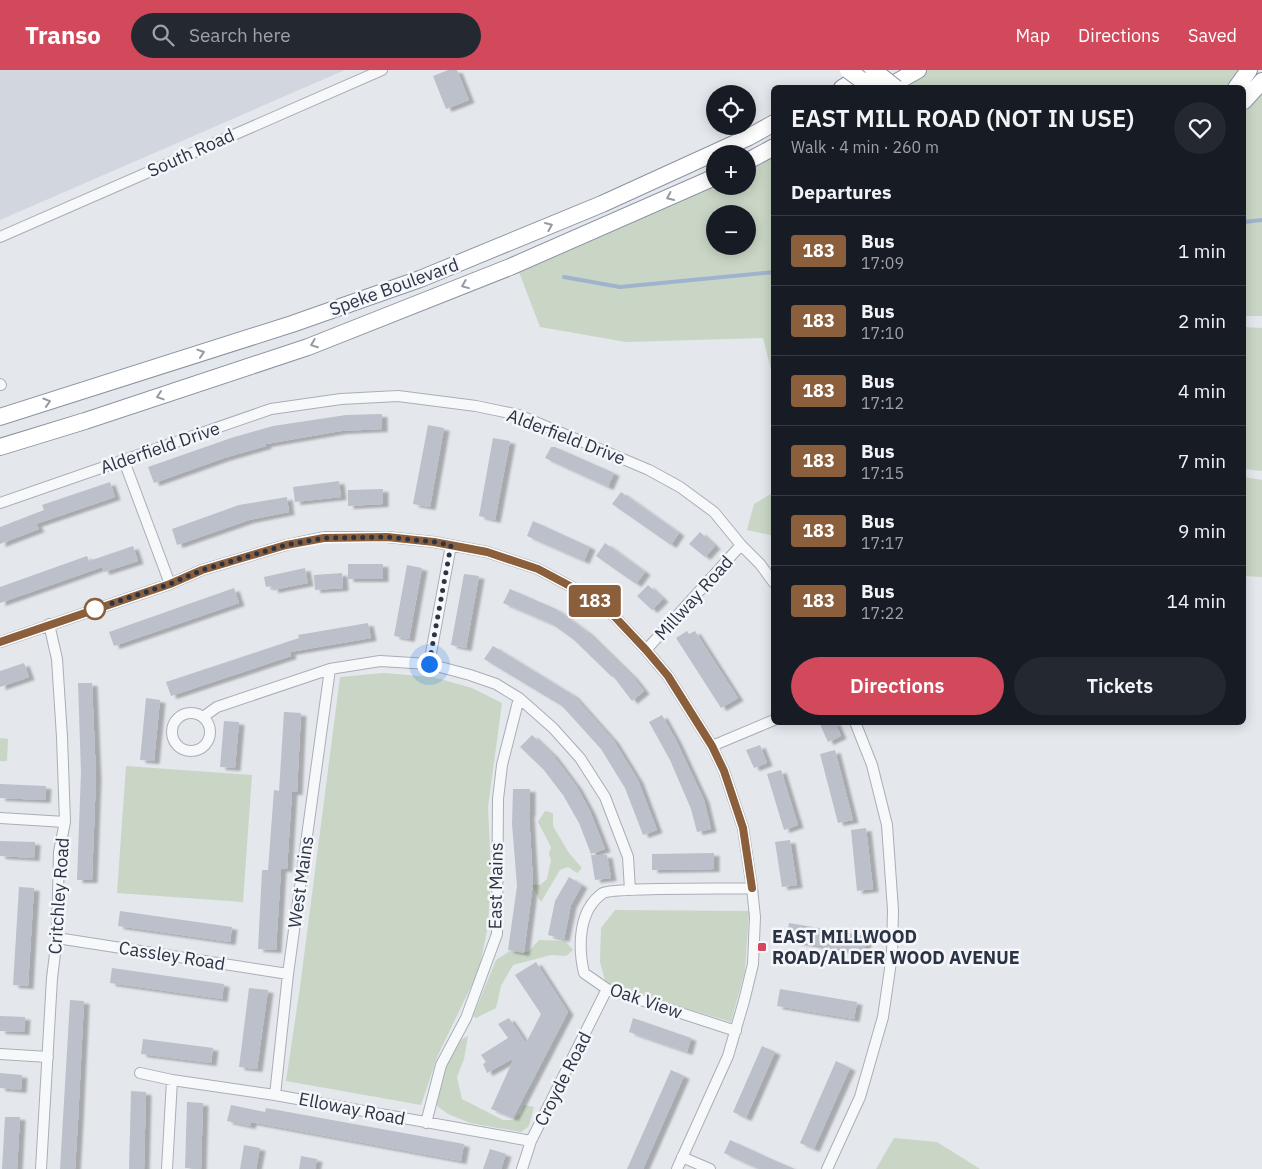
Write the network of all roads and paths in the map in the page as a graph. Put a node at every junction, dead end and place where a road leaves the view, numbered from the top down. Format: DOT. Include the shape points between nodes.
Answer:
graph roads {
  1 [pos="382,70"];
  2 [pos="848,70"];
  3 [pos="873,70"];
  4 [pos="918,70"];
  5 [pos="1248,70"];
  6 [pos="1262,81"];
  7 [pos="847,85"];
  8 [pos="868,85"];
  9 [pos="891,85"];
  10 [pos="892,85"];
  11 [pos="1238,85"];
  12 [pos="1246,99"];
  13 [pos="771,125"];
  14 [pos="771,149"];
  15 [pos="756,157"];
  16 [pos="706,181"];
  17 [pos="0,237"];
  18 [pos="0,417"];
  19 [pos="0,447"];
  20 [pos="124,461"];
  21 [pos="0,503"];
  22 [pos="451,545"];
  23 [pos="742,545"];
  24 [pos="771,579"];
  25 [pos="170,584"];
  26 [pos="49,624"];
  27 [pos="0,642"];
  28 [pos="646,650"];
  29 [pos="429,664"];
  30 [pos="330,669"];
  31 [pos="519,698"];
  32 [pos="203,716"];
  33 [pos="771,721"];
  34 [pos="857,725"];
  35 [pos="712,746"];
  36 [pos="0,818"];
  37 [pos="65,822"];
  38 [pos="752,888"];
  39 [pos="630,890"];
  40 [pos="56,938"];
  41 [pos="288,974"];
  42 [pos="607,990"];
  43 [pos="736,1031"];
  44 [pos="0,1054"];
  45 [pos="48,1057"];
  46 [pos="140,1073"];
  47 [pos="172,1080"];
  48 [pos="275,1095"];
  49 [pos="426,1123"];
  50 [pos="531,1141"];
  51 [pos="682,1157"];
  52 [pos="41,1169"];
  53 [pos="167,1169"];
  54 [pos="522,1169"];
  55 [pos="677,1169"];
  56 [pos="710,1169"];
  57 [pos="827,1169"];
  1 -- 17 [label="street, South Road"];
  2 -- 8 [label="highway, bridge"];
  3 -- 7 [label="highway"];
  3 -- 10 [label="highway, bridge"];
  4 -- 9 [label="highway"];
  5 -- 11 [label="highway"];
  6 -- 12 [label="highway"];
  18 -- 13 [label="highway, Speke Boulevard, one-way" via="420,280 602,204"];
  14 -- 15 [label="highway"];
  16 -- 19 [label="highway, Speke Boulevard, one-way" via="510,267 308,347"];
  20 -- 21 [label="street, Alderfield Drive"];
  20 -- 23 [label="street, Alderfield Drive" via="271,409 342,399 398,396 476,406 519,415 680,486 714,512"];
  20 -- 25 [label="street"];
  22 -- 25 [label="street" via="387,537 324,538 286,545 202,570"];
  22 -- 28 [label="street" via="487,552 538,569 585,594 615,617"];
  22 -- 29 [label="street"];
  23 -- 24 [label="street, Alderfield Drive"];
  23 -- 28 [label="street, Millway Road"];
  25 -- 26 [label="street"];
  26 -- 27 [label="street"];
  26 -- 37 [label="street, Critchley Road" via="56,659"];
  28 -- 35 [label="street" via="668,676"];
  29 -- 30 [label="street" via="380,662"];
  29 -- 31 [label="street" via="470,674"];
  30 -- 32 [label="street" via="216,706"];
  30 -- 41 [label="street, West Mains"];
  31 -- 39 [label="street" via="580,758 605,797 628,857"];
  31 -- 49 [label="street, East Mains" via="502,765 498,799 497,934 466,1018 441,1066"];
  33 -- 35 [label="street"];
  34 -- 57 [label="street" via="872,765 887,825 893,910 892,955 883,1017 860,1097"];
  35 -- 38 [label="street" via="743,828"];
  36 -- 37 [label="street"];
  37 -- 40 [label="street, Critchley Road" via="59,852"];
  38 -- 39 [label="street, Oak View"];
  38 -- 43 [label="street" via="755,917 753,964"];
  39 -- 42 [label="street, Oak View" via="605,892 590,905 582,930 580,954 584,974"];
  40 -- 41 [label="street, Cassley Road"];
  40 -- 45 [label="street, Critchley Road"];
  41 -- 48 [label="street, West Mains"];
  42 -- 43 [label="street, Oak View"];
  42 -- 50 [label="street, Croyde Road"];
  43 -- 51 [label="street"];
  44 -- 45 [label="street"];
  45 -- 52 [label="street, Critchley Road"];
  46 -- 47 [label="street, Elloway Road"];
  47 -- 48 [label="street, Elloway Road"];
  47 -- 53 [label="street"];
  48 -- 49 [label="street, Elloway Road"];
  49 -- 50 [label="street, Elloway Road"];
  50 -- 54 [label="street, Croyde Road"];
  51 -- 55 [label="street"];
  51 -- 56 [label="street"];
}
